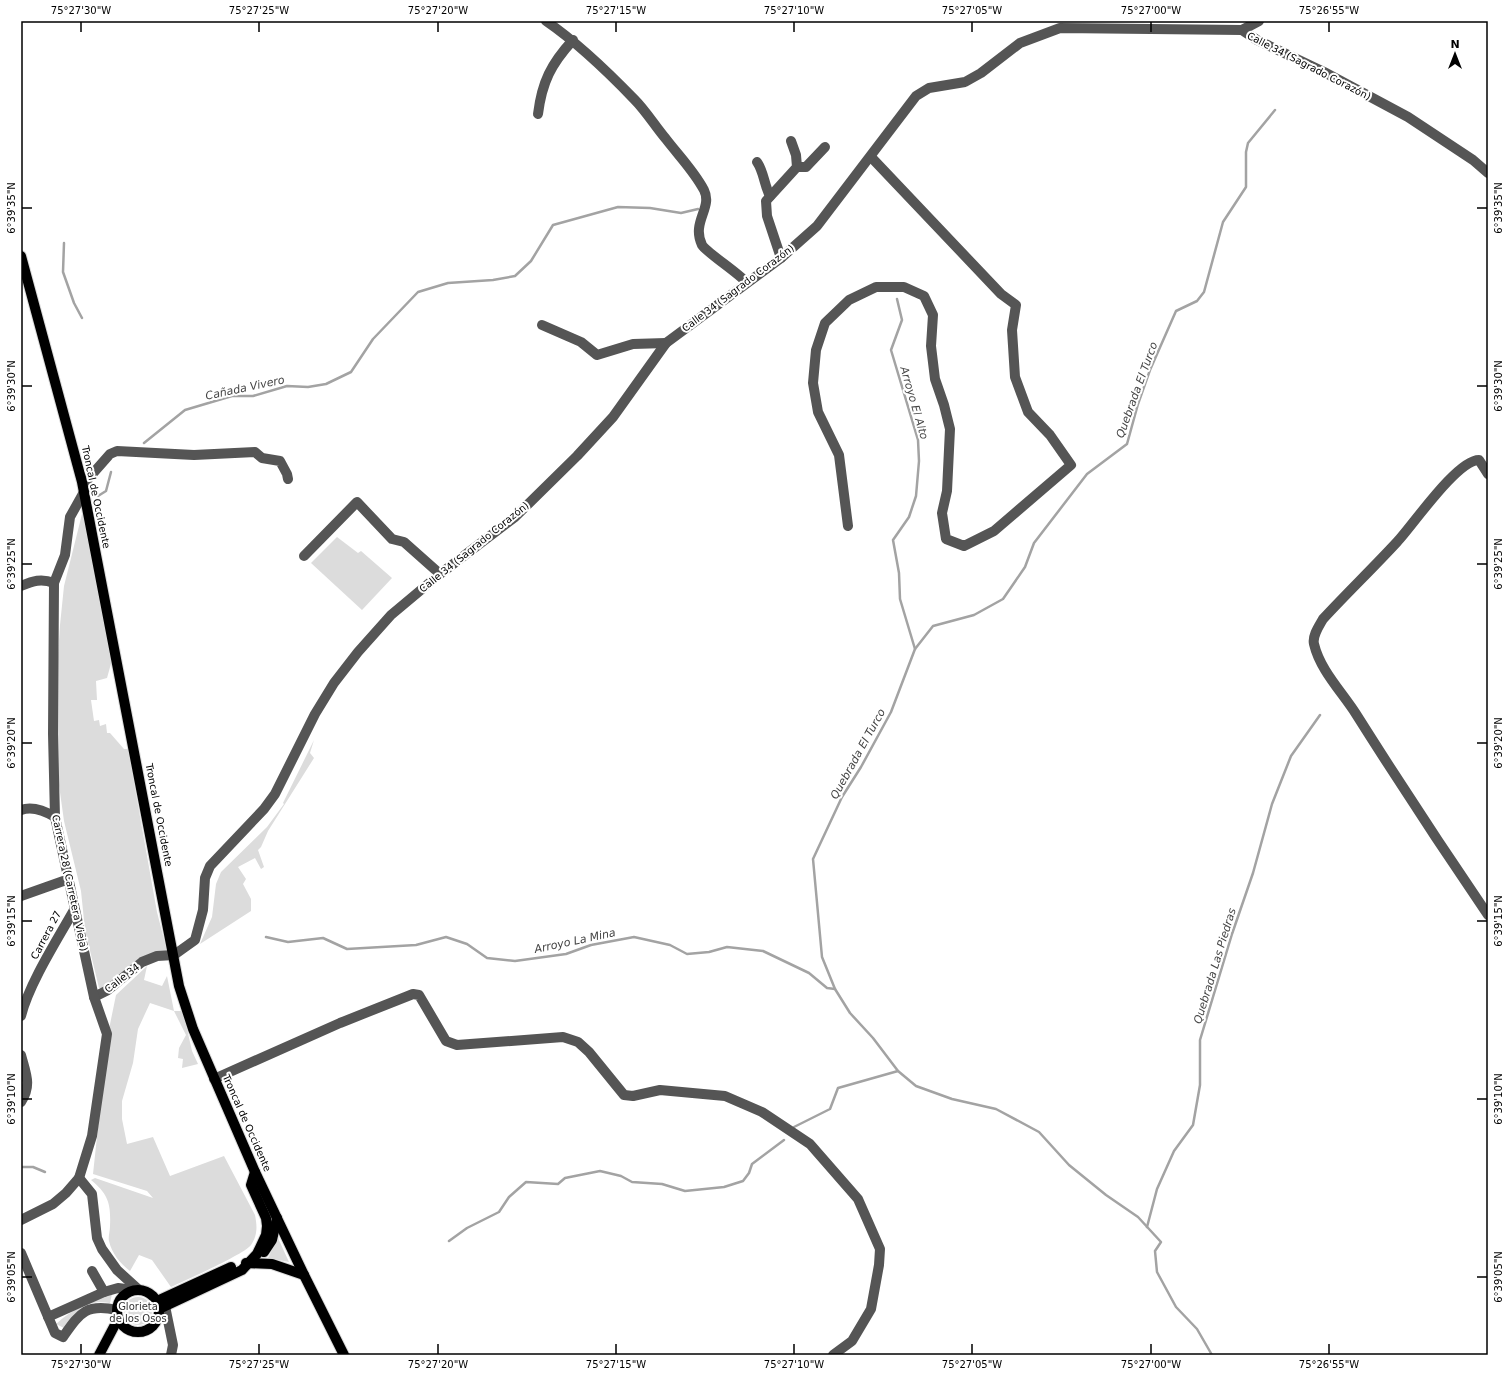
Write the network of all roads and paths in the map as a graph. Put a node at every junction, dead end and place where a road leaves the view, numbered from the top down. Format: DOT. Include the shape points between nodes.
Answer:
graph roads {
  1 [pos="546,21"];
  2 [pos="1259,21"];
  3 [pos="1242,30"];
  4 [pos="573,40"];
  5 [pos="538,114"];
  6 [pos="791,141"];
  7 [pos="826,147"];
  8 [pos="871,156"];
  9 [pos="757,162"];
  10 [pos="797,167"];
  11 [pos="1488,173"];
  12 [pos="770,196"];
  13 [pos="21,256"];
  14 [pos="781,258"];
  15 [pos="746,282"];
  16 [pos="542,325"];
  17 [pos="666,343"];
  18 [pos="1488,474"];
  19 [pos="288,479"];
  20 [pos="84,492"];
  21 [pos="848,526"];
  22 [pos="304,556"];
  23 [pos="440,574"];
  24 [pos="54,583"];
  25 [pos="21,586"];
  26 [pos="21,810"];
  27 [pos="55,817"];
  28 [pos="69,879"];
  29 [pos="21,896"];
  30 [pos="74,910"];
  31 [pos="1488,915"];
  32 [pos="174,955"];
  33 [pos="94,997"];
  34 [pos="21,1016"];
  35 [pos="21,1055"];
  36 [pos="214,1079"];
  37 [pos="22,1100"];
  38 [pos="255,1172"];
  39 [pos="79,1178"];
  40 [pos="277,1218"];
  41 [pos="21,1220"];
  42 [pos="21,1253"];
  43 [pos="249,1262"];
  44 [pos="92,1271"];
  45 [pos="304,1275"];
  46 [pos="136,1290"];
  47 [pos="104,1292"];
  48 [pos="160,1305"];
  49 [pos="117,1314"];
  50 [pos="48,1317"];
  51 [pos="99,1355"];
  52 [pos="171,1355"];
  53 [pos="344,1355"];
  54 [pos="833,1355"];
  1 -- 4 [label="street"];
  2 -- 3 [label="street"];
  3 -- 8 [label="street, Calle 34 (Sagrado Corazón)" via="1084,27 1044,32 1020,43 981,74 965,82 929,88 916,96"];
  3 -- 11 [label="street, Calle 34 (Sagrado Corazón)" via="1408,117 1473,160"];
  4 -- 5 [label="street" via="548,74 542,88"];
  4 -- 15 [label="street" via="634,99 699,181 705,193 705,208 699,222 698,233 703,247"];
  6 -- 10 [label="street"];
  7 -- 10 [label="street" via="806,167"];
  8 -- 14 [label="street, Calle 34 (Sagrado Corazón)" via="817,226"];
  8 -- 21 [label="street" via="1002,294 1016,305 1012,330 1015,377 1028,412 1050,435 1071,465 994,531 964,546 946,539 942,513 947,492 950,429 935,379 931,346 933,315 924,296 904,287 876,287 849,300 825,322 816,350 813,383 818,412 839,455"];
  9 -- 12 [label="street"];
  10 -- 12 [label="street"];
  12 -- 14 [label="street" via="766,201 767,216"];
  13 -- 20 [label="main road, Troncal de Occidente"];
  14 -- 15 [label="street, Calle 34 (Sagrado Corazón)"];
  15 -- 17 [label="street, Calle 34 (Sagrado Corazón)"];
  16 -- 17 [label="street" via="581,342 597,355 633,344"];
  17 -- 23 [label="street, Calle 34 (Sagrado Corazón)" via="613,416 577,456 515,517"];
  18 -- 31 [label="street" via="1480,460 1464,466 1440,490 1398,542 1323,619 1313,642 1329,675"];
  19 -- 20 [label="street, Carrera 28 (Carretera Vieja)" via="280,461 262,458 255,452 194,455 117,451 110,454 95,469 88,479"];
  20 -- 24 [label="street, Carrera 28 (Carretera Vieja)" via="70,517 65,555"];
  20 -- 32 [label="main road, Troncal de Occidente"];
  22 -- 23 [label="street" via="357,502 392,539 404,542"];
  23 -- 32 [label="street, Calle 34 (Sagrado Corazón)" via="391,616 343,670 315,714 275,794 264,810 210,866 205,878 203,910 195,940"];
  24 -- 25 [label="street" via="34,580"];
  24 -- 27 [label="street, Carrera 28 (Carretera Vieja)"];
  26 -- 27 [label="street" via="34,809"];
  27 -- 28 [label="street, Carrera 28 (Carretera Vieja)"];
  28 -- 29 [label="street"];
  28 -- 30 [label="street, Carrera 28 (Carretera Vieja)"];
  30 -- 33 [label="street, Carrera 28 (Carretera Vieja)"];
  30 -- 34 [label="street, Carrera 27" via="42,968"];
  32 -- 33 [label="street, Calle 34" via="157,956 142,962 108,990"];
  32 -- 36 [label="main road, Troncal de Occidente" via="179,986 193,1029"];
  33 -- 39 [label="street, Carrera 28 (Carretera Vieja)" via="107,1034 92,1136"];
  35 -- 37 [label="street" via="28,1082 27,1092"];
  36 -- 38 [label="main road, Troncal de Occidente"];
  36 -- 54 [label="street" via="340,1023 413,994 419,995 446,1041 457,1045 563,1038 578,1042 589,1052 624,1095 633,1096 660,1090 725,1096 762,1112 810,1144 858,1200 880,1249 871,1309 852,1342"];
  38 -- 40 [label="main road, Troncal de Occidente"];
  38 -- 43 [label="main road" via="251,1185 267,1226 262,1247"];
  39 -- 41 [label="street" via="53,1204"];
  39 -- 46 [label="street" via="92,1194 97,1238 102,1249"];
  40 -- 43 [label="main road" via="272,1240 259,1257"];
  40 -- 45 [label="main road, Troncal de Occidente"];
  42 -- 50 [label="street"];
  43 -- 45 [label="main road" via="283,1266"];
  43 -- 48 [label="main road" via="242,1270"];
  44 -- 47 [label="street"];
  45 -- 53 [label="main road, Troncal de Occidente"];
  46 -- 47 [label="street" via="118,1288"];
  46 -- 48 [label="main road" via="152,1295"];
  46 -- 49 [label="main road" via="123,1296"];
  47 -- 50 [label="street"];
  48 -- 49 [label="main road" via="155,1324 141,1332 125,1328"];
  48 -- 52 [label="street" via="173,1345"];
  49 -- 50 [label="street" via="101,1306 86,1310 59,1335"];
  49 -- 51 [label="main road"];
}
